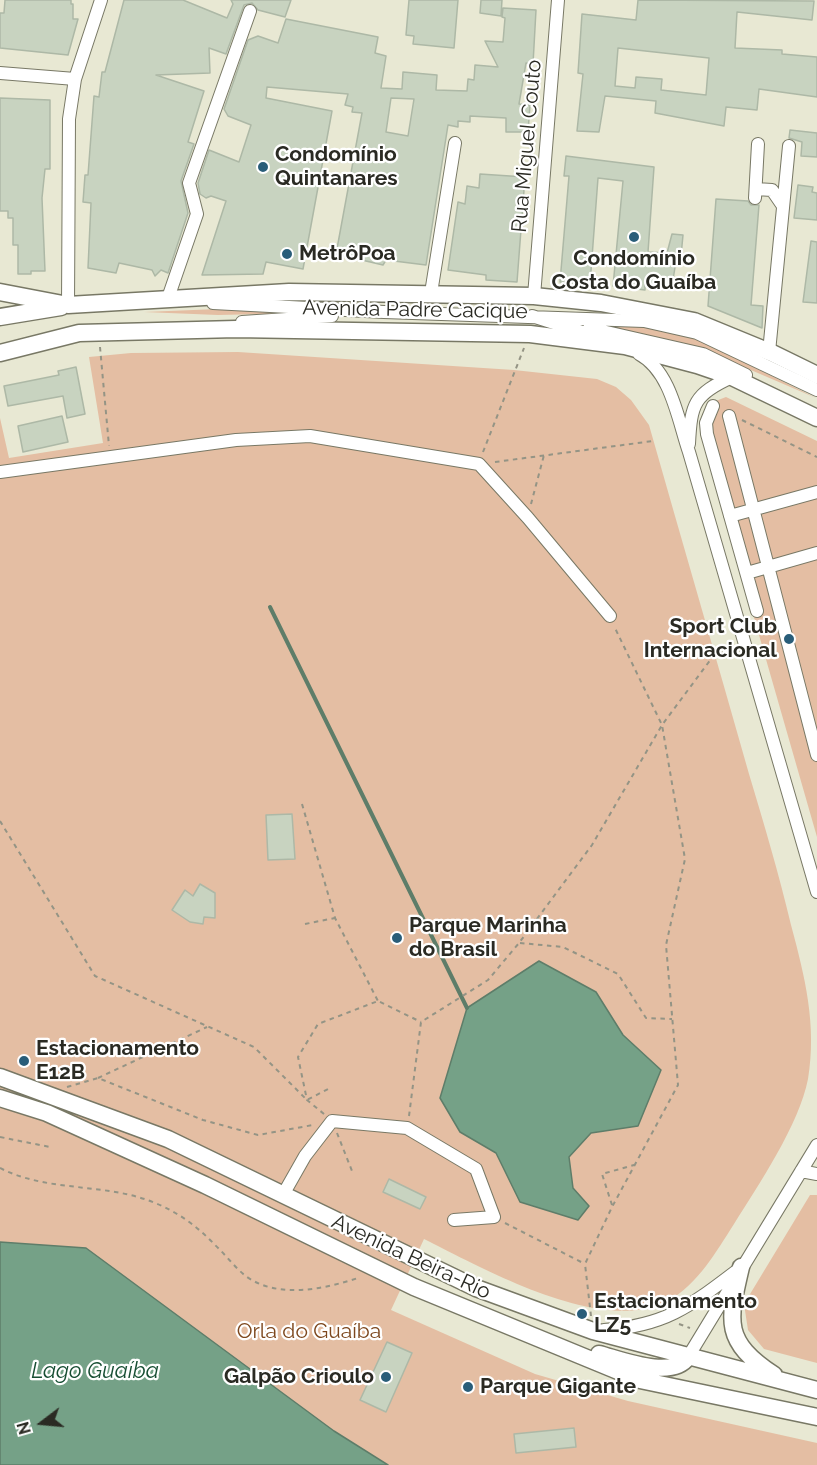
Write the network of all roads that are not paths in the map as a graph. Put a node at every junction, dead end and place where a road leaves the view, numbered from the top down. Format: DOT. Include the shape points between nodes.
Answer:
graph roads {
  1 [pos="102,0"];
  2 [pos="558,0"];
  3 [pos="250,11"];
  4 [pos="0,73"];
  5 [pos="75,79"];
  6 [pos="455,143"];
  7 [pos="758,144"];
  8 [pos="789,146"];
  9 [pos="783,206"];
  10 [pos="0,292"];
  11 [pos="431,294"];
  12 [pos="534,296"];
  13 [pos="160,299"];
  14 [pos="68,305"];
  15 [pos="646,311"];
  16 [pos="384,312"];
  17 [pos="532,316"];
  18 [pos="0,317"];
  19 [pos="79,333"];
  20 [pos="625,346"];
  21 [pos="769,352"];
  22 [pos="0,353"];
  23 [pos="817,375"];
  24 [pos="732,377"];
  25 [pos="817,390"];
  26 [pos="713,406"];
  27 [pos="817,410"];
  28 [pos="729,416"];
  29 [pos="817,418"];
  30 [pos="689,452"];
  31 [pos="0,472"];
  32 [pos="817,492"];
  33 [pos="754,510"];
  34 [pos="730,516"];
  35 [pos="817,554"];
  36 [pos="770,567"];
  37 [pos="747,573"];
  38 [pos="757,611"];
  39 [pos="610,616"];
  40 [pos="817,755"];
  41 [pos="817,892"];
  42 [pos="0,1077"];
  43 [pos="0,1098"];
  44 [pos="817,1145"];
  45 [pos="801,1171"];
  46 [pos="817,1174"];
  47 [pos="284,1193"];
  48 [pos="454,1220"];
  49 [pos="741,1267"];
  50 [pos="593,1331"];
  51 [pos="549,1343"];
  52 [pos="688,1357"];
  53 [pos="785,1382"];
  54 [pos="817,1390"];
  55 [pos="817,1417"];
  1 -- 5 [label="street"];
  2 -- 12 [label="street, Rua Miguel Couto"];
  3 -- 13 [label="street" via="189,183 197,214"];
  4 -- 5 [label="street"];
  5 -- 14 [label="street" via="69,118"];
  6 -- 11 [label="street"];
  7 -- 9 [label="street" via="755,194 772,190"];
  8 -- 9 [label="street"];
  9 -- 21 [label="street"];
  10 -- 14 [label="main road, Avenida Padre Cacique"];
  11 -- 12 [label="main road, Avenida Padre Cacique"];
  11 -- 13 [label="main road, Avenida Padre Cacique" via="289,292"];
  12 -- 15 [label="main road, Avenida Padre Cacique"];
  13 -- 14 [label="main road, Avenida Padre Cacique"];
  13 -- 16 [label="street"];
  14 -- 18 [label="main road"];
  15 -- 17 [label="street"];
  15 -- 21 [label="main road, Avenida Padre Cacique" via="694,321"];
  16 -- 17 [label="street"];
  16 -- 19 [label="street"];
  17 -- 20 [label="street"];
  17 -- 25 [label="street" via="644,321 697,333"];
  17 -- 27 [label="street" via="703,354"];
  19 -- 20 [label="main road, Avenida Padre Cacique" via="236,329 530,334"];
  19 -- 22 [label="main road, Avenida Padre Cacique"];
  20 -- 24 [label="main road, Avenida Padre Cacique"];
  20 -- 30 [label="street" via="657,367"];
  21 -- 23 [label="main road, Avenida Padre Cacique"];
  24 -- 29 [label="main road, Avenida Padre Cacique"];
  24 -- 30 [label="street" via="701,394 690,414"];
  26 -- 34 [label="street" via="706,423 707,434"];
  28 -- 33 [label="street"];
  30 -- 41 [label="street"];
  31 -- 39 [label="street" via="236,440 310,436 479,464"];
  32 -- 33 [label="street"];
  33 -- 34 [label="street"];
  33 -- 36 [label="street"];
  34 -- 37 [label="street"];
  35 -- 36 [label="street"];
  36 -- 37 [label="street"];
  36 -- 40 [label="street"];
  37 -- 38 [label="street"];
  42 -- 47 [label="main road, Avenida Beira-Rio" via="168,1139"];
  43 -- 51 [label="main road, Avenida Beira-Rio" via="47,1113 414,1287"];
  44 -- 45 [label="street"];
  45 -- 46 [label="street"];
  45 -- 49 [label="street"];
  47 -- 48 [label="street" via="305,1156 332,1121 407,1128 476,1169 494,1217"];
  47 -- 50 [label="main road, Avenida Beira-Rio" via="476,1288"];
  49 -- 50 [label="street" via="666,1319 635,1328"];
  49 -- 52 [label="street"];
  49 -- 53 [label="main road" via="731,1312 734,1335 753,1361"];
  50 -- 52 [label="main road, Avenida Beira-Rio"];
  51 -- 52 [label="main road" via="664,1369 680,1366"];
  51 -- 55 [label="main road, Avenida Beira-Rio" via="640,1380"];
  52 -- 53 [label="main road, Avenida Beira-Rio"];
  53 -- 54 [label="main road, Avenida Beira-Rio"];
}
